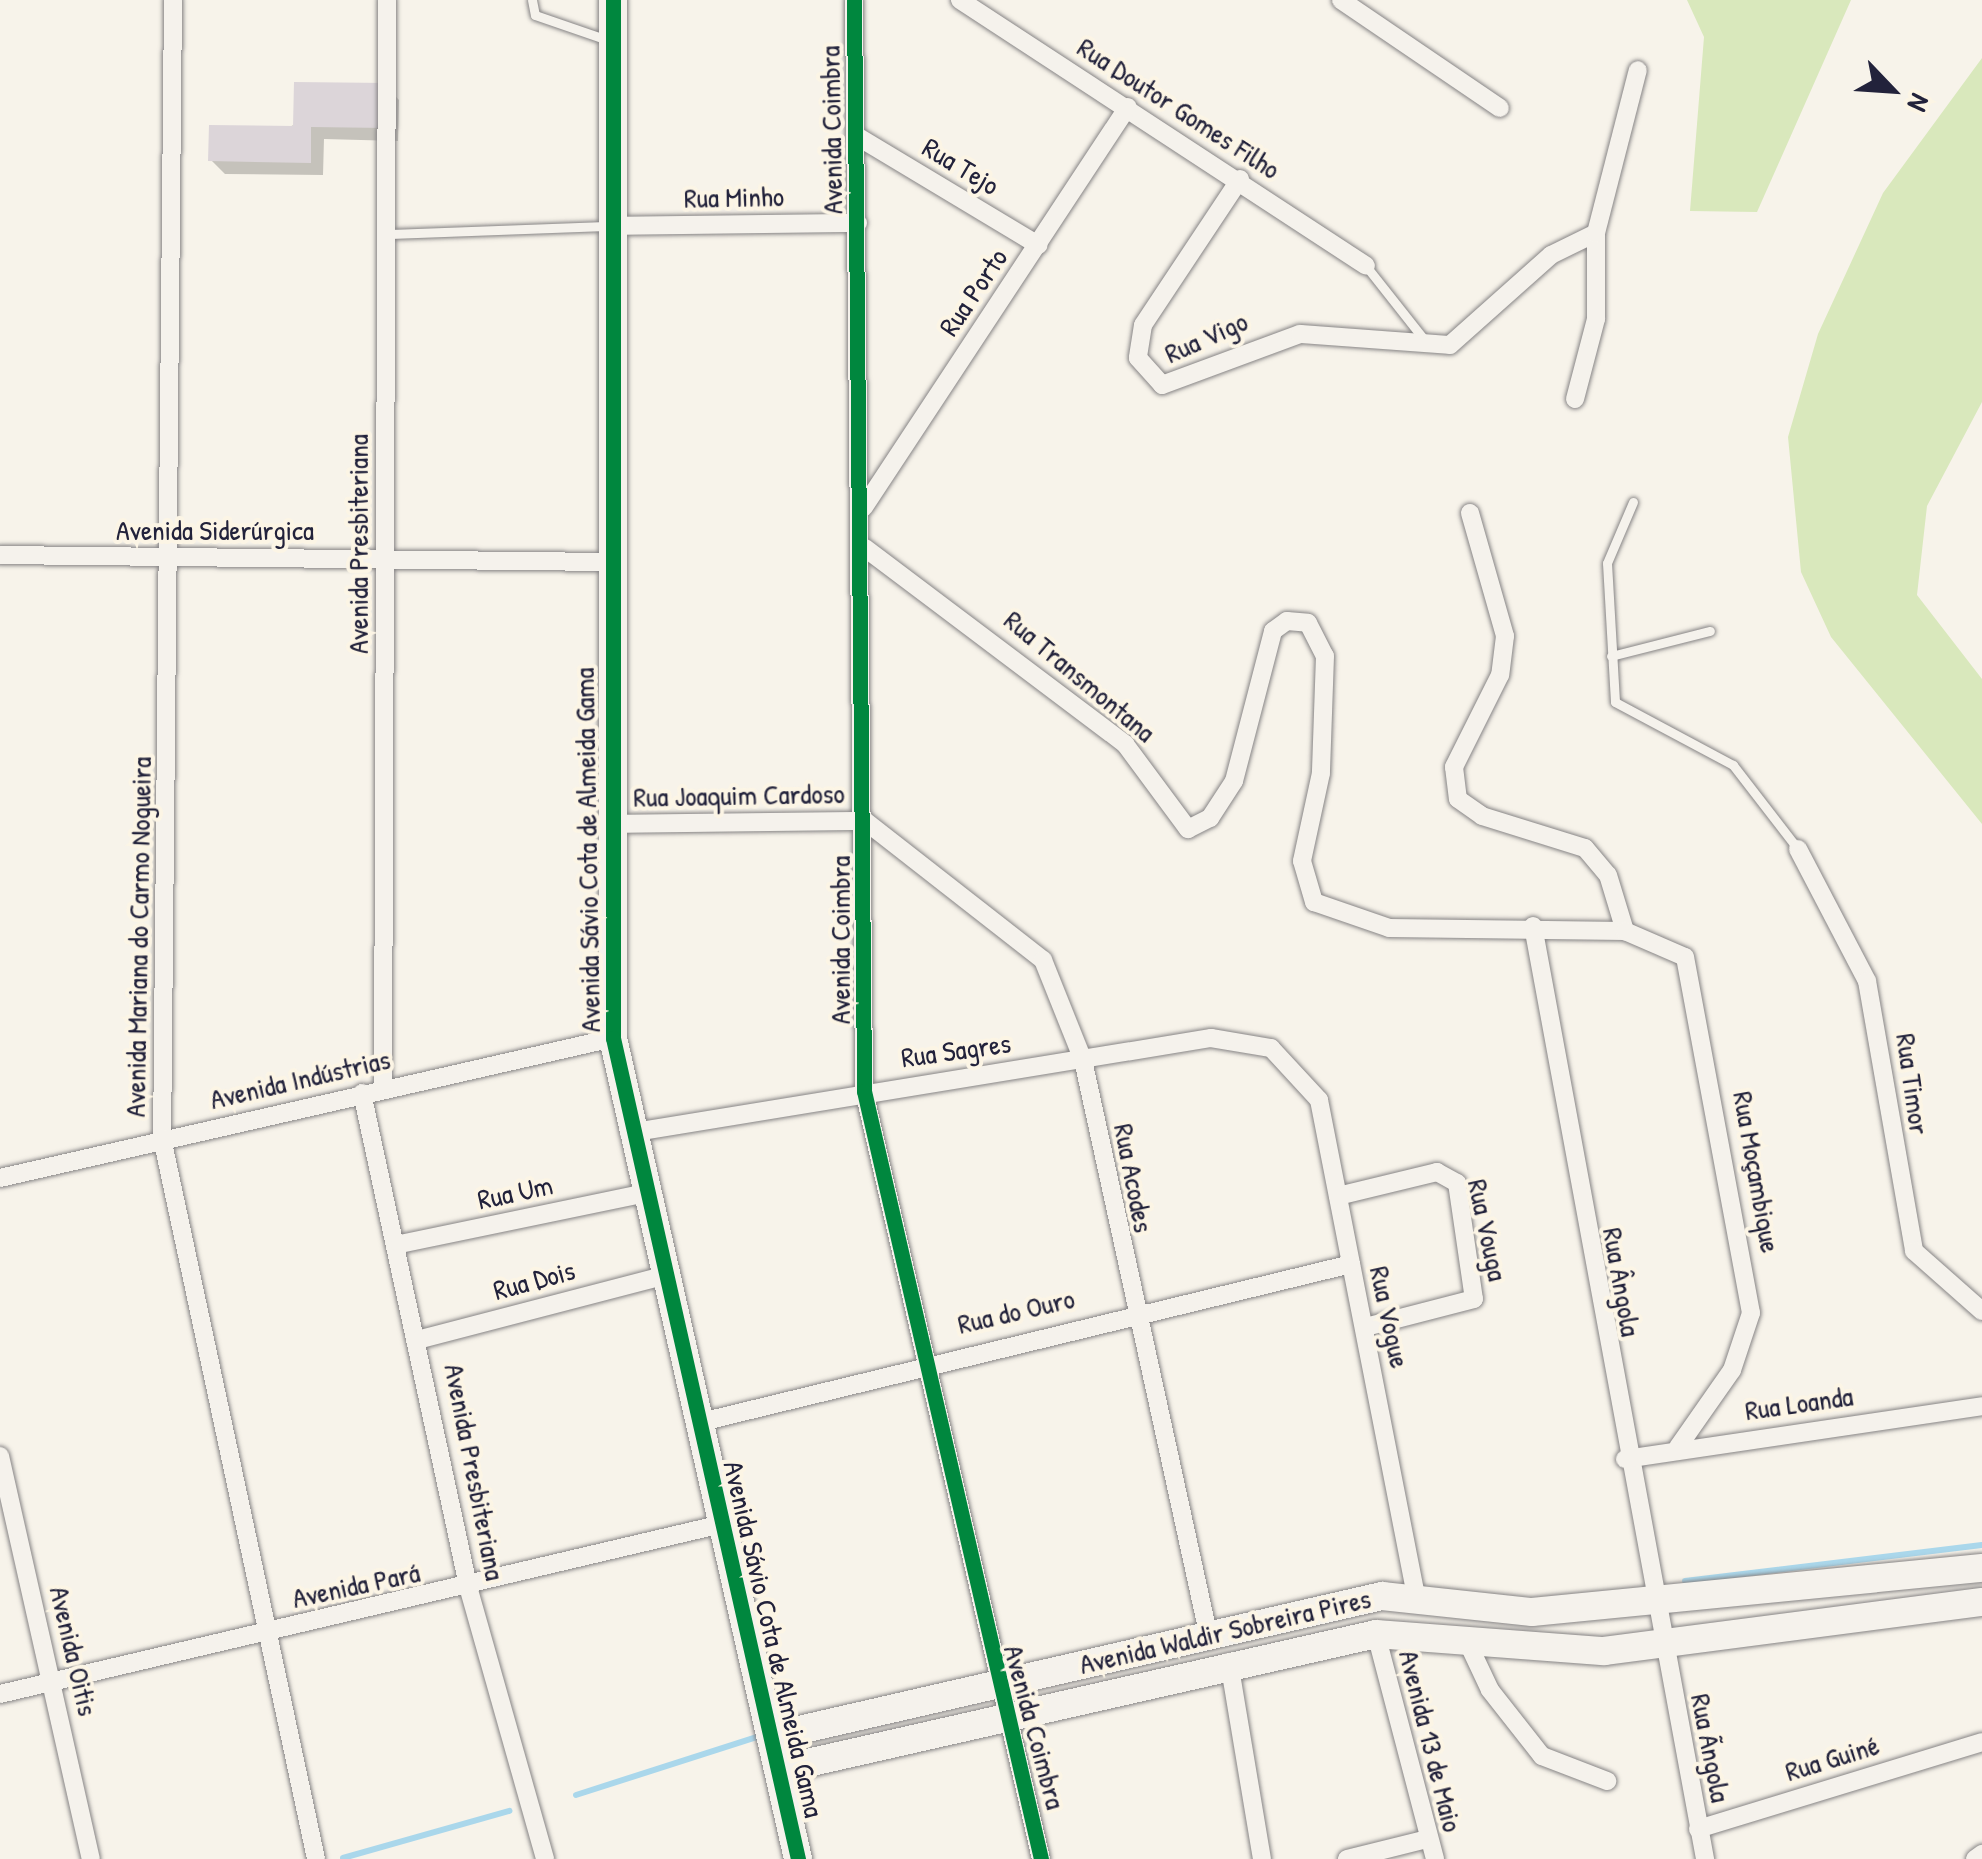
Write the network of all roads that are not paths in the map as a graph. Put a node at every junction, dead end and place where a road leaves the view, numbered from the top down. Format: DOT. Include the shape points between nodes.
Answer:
graph roads {
  1 [pos="172,0"];
  2 [pos="387,0"];
  3 [pos="532,0"];
  4 [pos="613,0"];
  5 [pos="854,0"];
  6 [pos="960,0"];
  7 [pos="1342,0"];
  8 [pos="612,42"];
  9 [pos="1638,70"];
  10 [pos="1128,107"];
  11 [pos="1500,108"];
  12 [pos="855,134"];
  13 [pos="1240,179"];
  14 [pos="858,224"];
  15 [pos="611,226"];
  16 [pos="1596,233"];
  17 [pos="388,234"];
  18 [pos="1038,245"];
  19 [pos="1366,266"];
  20 [pos="1432,348"];
  21 [pos="1575,399"];
  22 [pos="1633,502"];
  23 [pos="864,507"];
  24 [pos="1470,513"];
  25 [pos="865,548"];
  26 [pos="0,555"];
  27 [pos="172,558"];
  28 [pos="385,558"];
  29 [pos="609,562"];
  30 [pos="1710,631"];
  31 [pos="1612,656"];
  32 [pos="865,820"];
  33 [pos="613,824"];
  34 [pos="1798,850"];
  35 [pos="1533,926"];
  36 [pos="1625,931"];
  37 [pos="613,1038"];
  38 [pos="1288,1059"];
  39 [pos="1084,1060"];
  40 [pos="383,1089"];
  41 [pos="864,1091"];
  42 [pos="362,1093"];
  43 [pos="629,1134"];
  44 [pos="162,1138"];
  45 [pos="0,1178"];
  46 [pos="642,1194"];
  47 [pos="1338,1196"];
  48 [pos="400,1244"];
  49 [pos="1351,1264"];
  50 [pos="662,1276"];
  51 [pos="1982,1311"];
  52 [pos="1132,1312"];
  53 [pos="1366,1327"];
  54 [pos="421,1338"];
  55 [pos="920,1362"];
  56 [pos="1982,1406"];
  57 [pos="697,1422"];
  58 [pos="1678,1447"];
  59 [pos="0,1456"];
  60 [pos="1624,1459"];
  61 [pos="722,1524"];
  62 [pos="1982,1568"];
  63 [pos="469,1590"];
  64 [pos="1416,1596"];
  65 [pos="1982,1602"];
  66 [pos="1654,1606"];
  67 [pos="271,1632"];
  68 [pos="1208,1633"];
  69 [pos="1376,1634"];
  70 [pos="1466,1639"];
  71 [pos="1663,1647"];
  72 [pos="1229,1662"];
  73 [pos="54,1682"];
  74 [pos="994,1684"];
  75 [pos="0,1694"];
  76 [pos="1002,1717"];
  77 [pos="773,1736"];
  78 [pos="1982,1742"];
  79 [pos="781,1768"];
  80 [pos="1607,1781"];
  81 [pos="1698,1829"];
  82 [pos="1424,1840"];
  83 [pos="1982,1854"];
  84 [pos="91,1859"];
  85 [pos="316,1859"];
  86 [pos="545,1859"];
  87 [pos="798,1859"];
  88 [pos="1041,1859"];
  89 [pos="1262,1859"];
  90 [pos="1346,1859"];
  91 [pos="1436,1859"];
  92 [pos="1705,1859"];
  93 [pos="1976,1859"];
  1 -- 27 [label="street, Avenida Mariana do Carmo Nogueira"];
  2 -- 17 [label="street, Avenida Presbiteriana"];
  3 -- 8 [label="lane" via="535,16"];
  4 -- 8 [label="street, Avenida Sávio Cota de Almeida Gama"];
  5 -- 12 [label="street, Avenida Coimbra"];
  6 -- 10 [label="street, Rua Doutor Gomes Filho"];
  7 -- 11 [label="street"];
  8 -- 15 [label="street, Avenida Sávio Cota de Almeida Gama"];
  9 -- 16 [label="street"];
  10 -- 13 [label="street, Rua Doutor Gomes Filho"];
  10 -- 18 [label="street, Rua Porto"];
  12 -- 14 [label="street, Avenida Coimbra"];
  12 -- 18 [label="street, Rua Tejo"];
  13 -- 19 [label="street, Rua Doutor Gomes Filho"];
  13 -- 20 [label="street, Rua Vigo" via="1143,325 1138,358 1148,378 1185,383 1236,351 1300,334"];
  14 -- 15 [label="street, Rua Minho"];
  14 -- 23 [label="street, Avenida Coimbra"];
  15 -- 17 [label="lane"];
  15 -- 29 [label="street, Avenida Sávio Cota de Almeida Gama"];
  16 -- 20 [label="street" via="1551,255 1470,333"];
  16 -- 21 [label="street" via="1596,319"];
  17 -- 28 [label="street, Avenida Presbiteriana"];
  18 -- 23 [label="street, Rua Porto"];
  19 -- 20 [label="lane"];
  22 -- 31 [label="lane" via="1608,551"];
  23 -- 25 [label="street, Avenida Coimbra"];
  24 -- 36 [label="street" via="1505,636 1500,675 1454,767 1458,800 1482,816 1585,848 1608,875"];
  25 -- 32 [label="street, Avenida Coimbra"];
  25 -- 35 [label="street, Rua Transmontana" via="1125,744 1188,829 1210,818 1234,781 1273,631 1308,623 1324,656 1321,773 1302,861 1314,902 1389,928"];
  26 -- 27 [label="street, Avenida Siderúrgica"];
  27 -- 28 [label="street, Avenida Siderúrgica"];
  27 -- 44 [label="street, Avenida Mariana do Carmo Nogueira"];
  28 -- 29 [label="street, Avenida Siderúrgica"];
  28 -- 40 [label="street, Avenida Presbiteriana"];
  29 -- 33 [label="street, Avenida Sávio Cota de Almeida Gama"];
  30 -- 31 [label="lane"];
  31 -- 34 [label="lane" via="1620,710 1733,765"];
  32 -- 33 [label="street, Rua Joaquim Cardoso"];
  32 -- 39 [label="street, Rua Acodes" via="1043,960"];
  32 -- 41 [label="street, Avenida Coimbra"];
  33 -- 37 [label="street, Avenida Sávio Cota de Almeida Gama"];
  34 -- 51 [label="street, Rua Timor" via="1867,981 1914,1251"];
  35 -- 36 [label="street, Rua Moçambique"];
  35 -- 60 [label="street, Rua Ângola"];
  36 -- 58 [label="street, Rua Moçambique" via="1672,946 1691,969 1750,1288 1732,1370"];
  37 -- 40 [label="street, Avenida Indústrias"];
  37 -- 43 [label="street, Avenida Sávio Cota de Almeida Gama"];
  38 -- 39 [label="street, Rua Sagres" via="1256,1040 1211,1038"];
  38 -- 47 [label="street, Rua Vogue" via="1318,1100"];
  39 -- 41 [label="street, Rua Sagres"];
  39 -- 52 [label="street, Rua Acodes"];
  40 -- 42 [label="street, Avenida Indústrias"];
  41 -- 43 [label="street, Rua Sagres"];
  41 -- 55 [label="street, Avenida Coimbra"];
  42 -- 44 [label="street, Avenida Indústrias"];
  42 -- 48 [label="street, Avenida Presbiteriana"];
  43 -- 46 [label="street, Avenida Sávio Cota de Almeida Gama"];
  44 -- 45 [label="street, Avenida Indústrias"];
  44 -- 67 [label="street, Avenida Mariana do Carmo Nogueira"];
  46 -- 48 [label="street, Rua Um"];
  46 -- 50 [label="street, Avenida Sávio Cota de Almeida Gama"];
  47 -- 49 [label="street, Rua Vogue"];
  47 -- 53 [label="street, Rua Vouga" via="1437,1172 1456,1183 1474,1299"];
  48 -- 54 [label="street, Avenida Presbiteriana"];
  49 -- 52 [label="street, Rua do Ouro"];
  49 -- 53 [label="street, Rua Vogue"];
  50 -- 54 [label="street, Rua Dois"];
  50 -- 57 [label="street, Avenida Sávio Cota de Almeida Gama"];
  52 -- 55 [label="street, Rua do Ouro"];
  52 -- 68 [label="street, Rua Acodes"];
  53 -- 64 [label="street, Rua Vogue"];
  54 -- 63 [label="street, Avenida Presbiteriana"];
  55 -- 57 [label="street, Rua do Ouro"];
  55 -- 74 [label="street, Avenida Coimbra"];
  56 -- 58 [label="street, Rua Loanda"];
  57 -- 61 [label="street, Avenida Sávio Cota de Almeida Gama"];
  58 -- 60 [label="street, Rua Loanda"];
  59 -- 73 [label="street, Avenida Oitis"];
  60 -- 66 [label="street, Rua Ângola"];
  61 -- 63 [label="street, Avenida Pará"];
  61 -- 77 [label="street, Avenida Sávio Cota de Almeida Gama"];
  62 -- 66 [label="street, Avenida Waldir Sobreira Pires"];
  63 -- 67 [label="street, Avenida Pará"];
  63 -- 86 [label="street, Avenida Presbiteriana"];
  64 -- 66 [label="street, Avenida Waldir Sobreira Pires" via="1520,1612"];
  64 -- 68 [label="street, Avenida Waldir Sobreira Pires"];
  65 -- 71 [label="street, Avenida Waldir Sobreira Pires"];
  66 -- 71 [label="street, Rua Ângola"];
  67 -- 73 [label="street, Avenida Pará"];
  67 -- 85 [label="street, Avenida Mariana do Carmo Nogueira"];
  68 -- 74 [label="street, Avenida Waldir Sobreira Pires"];
  69 -- 70 [label="street, Avenida Waldir Sobreira Pires"];
  69 -- 72 [label="street, Avenida Waldir Sobreira Pires"];
  69 -- 82 [label="street, Avenida 13 de Maio"];
  70 -- 71 [label="street, Avenida Waldir Sobreira Pires"];
  70 -- 80 [label="street" via="1490,1690 1542,1756"];
  71 -- 81 [label="street, Rua Ãngola"];
  72 -- 76 [label="street, Avenida Waldir Sobreira Pires"];
  72 -- 89 [label="street"];
  73 -- 75 [label="street, Avenida Pará"];
  73 -- 84 [label="street, Avenida Oitis"];
  74 -- 76 [label="street, Avenida Coimbra"];
  74 -- 77 [label="street, Avenida Waldir Sobreira Pires"];
  76 -- 79 [label="street, Avenida Waldir Sobreira Pires"];
  76 -- 88 [label="street, Avenida Coimbra"];
  77 -- 79 [label="street, Avenida Sávio Cota de Almeida Gama"];
  78 -- 81 [label="street, Rua Guiné"];
  79 -- 87 [label="street, Avenida Sávio Cota de Almeida Gama"];
  81 -- 92 [label="street, Rua Ãngola"];
  82 -- 90 [label="street"];
  82 -- 91 [label="street, Avenida 13 de Maio"];
  83 -- 93 [label="street"];
}
